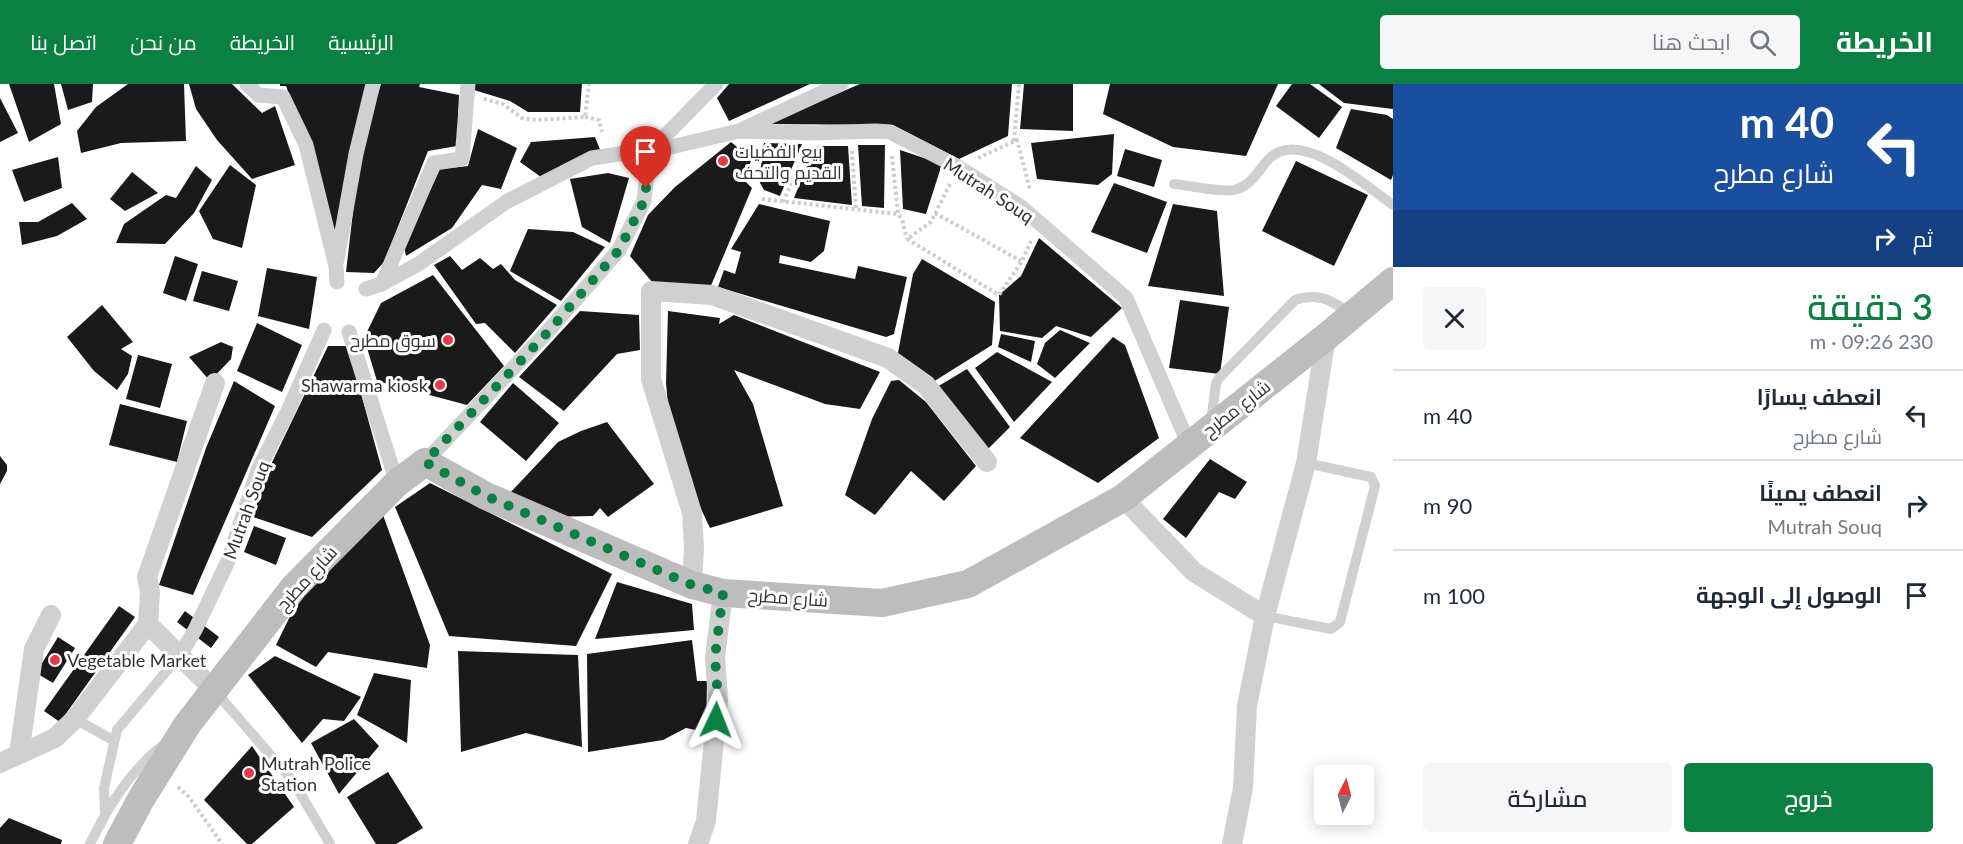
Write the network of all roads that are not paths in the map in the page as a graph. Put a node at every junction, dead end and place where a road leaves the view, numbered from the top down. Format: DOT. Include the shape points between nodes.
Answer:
graph roads {
  1 [pos="247,84"];
  2 [pos="373,84"];
  3 [pos="716,84"];
  4 [pos="842,84"];
  5 [pos="468,90"];
  6 [pos="739,131"];
  7 [pos="626,153"];
  8 [pos="647,175"];
  9 [pos="1174,183"];
  10 [pos="1393,205"];
  11 [pos="336,266"];
  12 [pos="1393,280"];
  13 [pos="337,282"];
  14 [pos="382,284"];
  15 [pos="366,289"];
  16 [pos="1353,314"];
  17 [pos="324,330"];
  18 [pos="350,332"];
  19 [pos="1326,337"];
  20 [pos="215,383"];
  21 [pos="1200,437"];
  22 [pos="425,462"];
  23 [pos="987,462"];
  24 [pos="1306,463"];
  25 [pos="397,483"];
  26 [pos="1123,498"];
  27 [pos="692,585"];
  28 [pos="723,593"];
  29 [pos="51,615"];
  30 [pos="1265,616"];
  31 [pos="148,624"];
  32 [pos="180,655"];
  33 [pos="215,691"];
  34 [pos="75,719"];
  35 [pos="187,725"];
  36 [pos="113,740"];
  37 [pos="19,754"];
  38 [pos="0,763"];
  39 [pos="105,813"];
  40 [pos="90,844"];
  41 [pos="117,844"];
  42 [pos="330,844"];
  43 [pos="698,844"];
  44 [pos="1232,844"];
  1 -- 11 [label="street" via="258,94 283,97 306,145"];
  2 -- 11 [label="street"];
  3 -- 6 [label="street, Mutrah Souq" via="668,141"];
  4 -- 6 [label="street"];
  5 -- 14 [label="street" via="462,159 434,163"];
  6 -- 21 [label="street, Mutrah Souq" via="890,132 958,167 1020,206 1126,298"];
  7 -- 14 [label="street" via="592,158 506,202 420,263"];
  8 -- 22 [label="street" via="644,201 619,250"];
  9 -- 10 [label="lane" via="1233,190 1251,182 1279,152 1301,150 1324,156"];
  11 -- 13 [label="street"];
  12 -- 16 [label="main road, شارع مطرح"];
  14 -- 15 [label="street"];
  16 -- 19 [label="main road, شارع مطرح"];
  16 -- 21 [label="lane" via="1321,297 1295,300 1224,371 1216,383"];
  17 -- 32 [label="street, Mutrah Souq" via="258,470 228,561"];
  18 -- 25 [label="street"];
  19 -- 21 [label="main road, شارع مطرح"];
  19 -- 24 [label="street"];
  20 -- 31 [label="street" via="147,577"];
  21 -- 26 [label="main road, شارع مطرح"];
  22 -- 25 [label="main road, شارع مطرح"];
  22 -- 27 [label="main road, شارع مطرح" via="486,496"];
  23 -- 27 [label="street" via="926,385 888,358 712,295 651,291 651,380 692,513"];
  24 -- 30 [label="street"];
  24 -- 30 [label="lane" via="1371,477 1375,486 1340,622 1331,629"];
  25 -- 33 [label="main road, شارع مطرح" via="294,587"];
  26 -- 28 [label="main road, شارع مطرح" via="968,584 882,603"];
  26 -- 30 [label="street" via="1194,572"];
  27 -- 28 [label="main road, شارع مطرح"];
  28 -- 43 [label="street" via="715,657 718,700 710,788 706,821"];
  29 -- 37 [label="street" via="34,649"];
  30 -- 44 [label="street" via="1247,706 1243,788"];
  31 -- 32 [label="street"];
  31 -- 34 [label="street"];
  32 -- 33 [label="street"];
  32 -- 36 [label="lane" via="117,730"];
  33 -- 35 [label="main road, شارع مطرح"];
  33 -- 42 [label="lane" via="292,781"];
  34 -- 36 [label="lane"];
  34 -- 37 [label="street" via="55,738"];
  35 -- 39 [label="lane" via="134,773"];
  35 -- 41 [label="main road, شارع مطرح"];
  36 -- 39 [label="lane" via="104,788"];
  37 -- 38 [label="street"];
  39 -- 40 [label="lane"];
}
